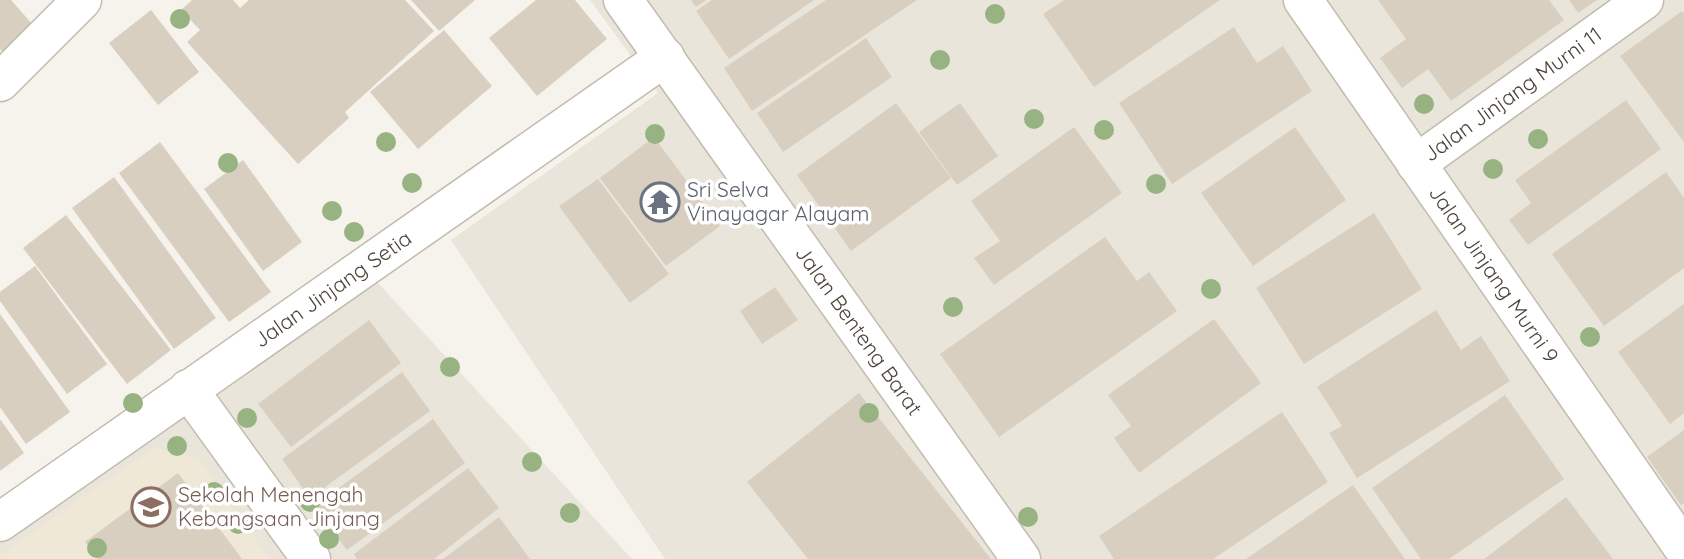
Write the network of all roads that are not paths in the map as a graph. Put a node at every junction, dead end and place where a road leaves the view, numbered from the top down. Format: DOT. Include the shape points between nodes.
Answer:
graph roads {
  1 [pos="82,0"];
  2 [pos="623,0"];
  3 [pos="1303,0"];
  4 [pos="1644,0"];
  5 [pos="665,57"];
  6 [pos="0,82"];
  7 [pos="1416,164"];
  8 [pos="188,389"];
  9 [pos="0,523"];
  10 [pos="1684,549"];
  11 [pos="311,559"];
  12 [pos="1021,559"];
  1 -- 6 [label="street"];
  2 -- 5 [label="street, Jalan Benteng Barat"];
  3 -- 7 [label="street, Jalan Jinjang Murni 9"];
  4 -- 7 [label="street, Jalan Jinjang Murni 11"];
  5 -- 8 [label="street, Jalan Jinjang Setia"];
  5 -- 12 [label="street, Jalan Benteng Barat"];
  7 -- 10 [label="street, Jalan Jinjang Murni 9"];
  8 -- 9 [label="street, Jalan Jinjang Setia"];
  8 -- 11 [label="street"];
}
